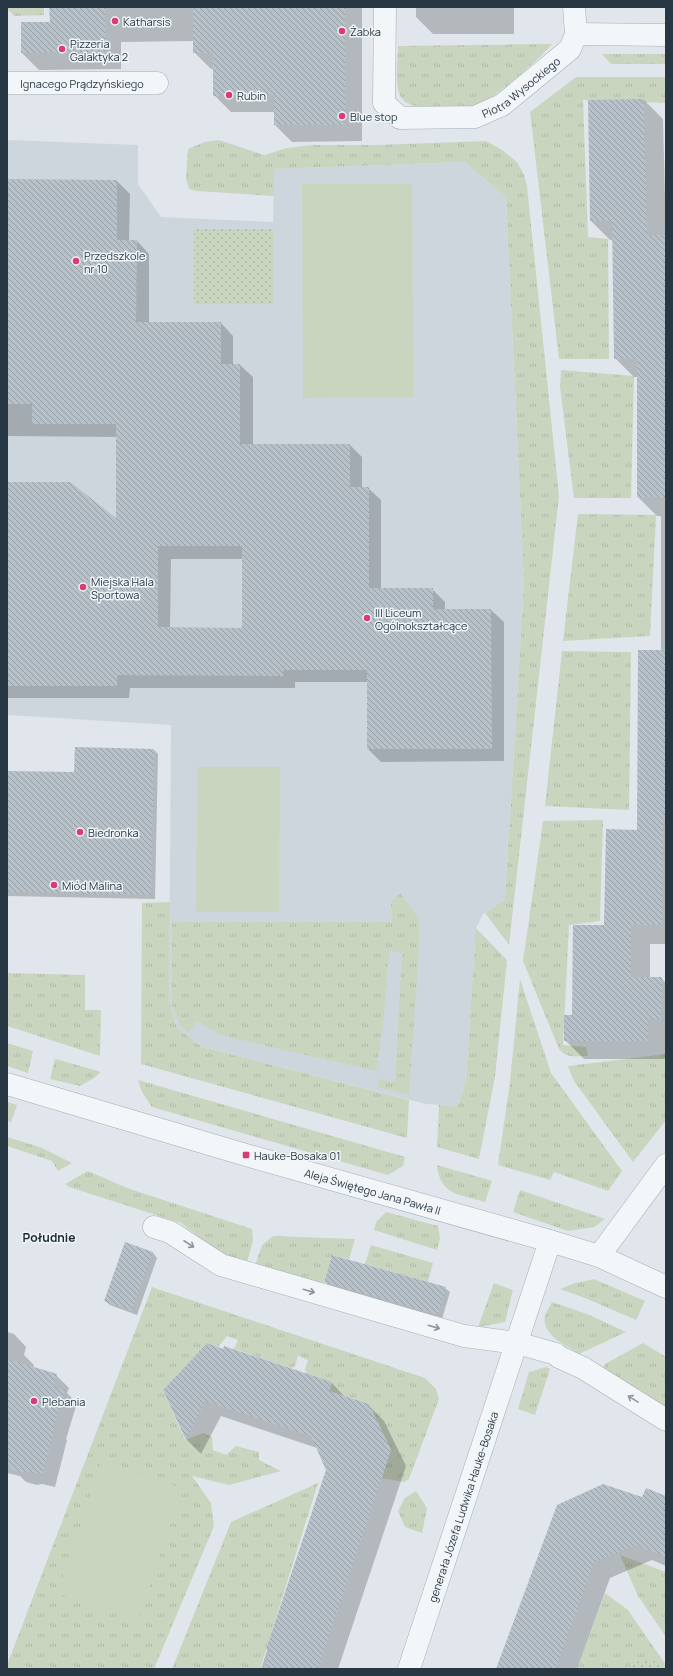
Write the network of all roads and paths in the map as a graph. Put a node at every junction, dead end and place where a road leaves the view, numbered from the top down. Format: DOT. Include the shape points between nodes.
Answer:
graph roads {
  1 [pos="385,7"];
  2 [pos="574,7"];
  3 [pos="576,34"];
  4 [pos="666,35"];
  5 [pos="7,83"];
  6 [pos="157,83"];
  7 [pos="7,1084"];
  8 [pos="666,1165"];
  9 [pos="154,1227"];
  10 [pos="550,1241"];
  11 [pos="599,1256"];
  12 [pos="666,1287"];
  13 [pos="516,1343"];
  14 [pos="666,1420"];
  15 [pos="409,1669"];
  1 -- 3 [label="street, Piotra Wysockiego" via="384,103 400,118 475,117 502,105 570,49"];
  2 -- 3 [label="street"];
  3 -- 4 [label="street"];
  5 -- 6 [label="street, Ignacego Prądzyńskiego"];
  7 -- 10 [label="street, Aleja Świętego Jana Pawła II"];
  8 -- 11 [label="street"];
  9 -- 13 [label="street, one-way" via="170,1232 221,1265 464,1336"];
  10 -- 11 [label="street, Aleja Świętego Jana Pawła II"];
  10 -- 13 [label="street, generała Józefa Ludwika Hauke-Bosaka"];
  11 -- 12 [label="street, Aleja Świętego Jana Pawła II"];
  14 -- 13 [label="street, one-way" via="556,1354"];
  13 -- 15 [label="street, generała Józefa Ludwika Hauke-Bosaka"];
}
